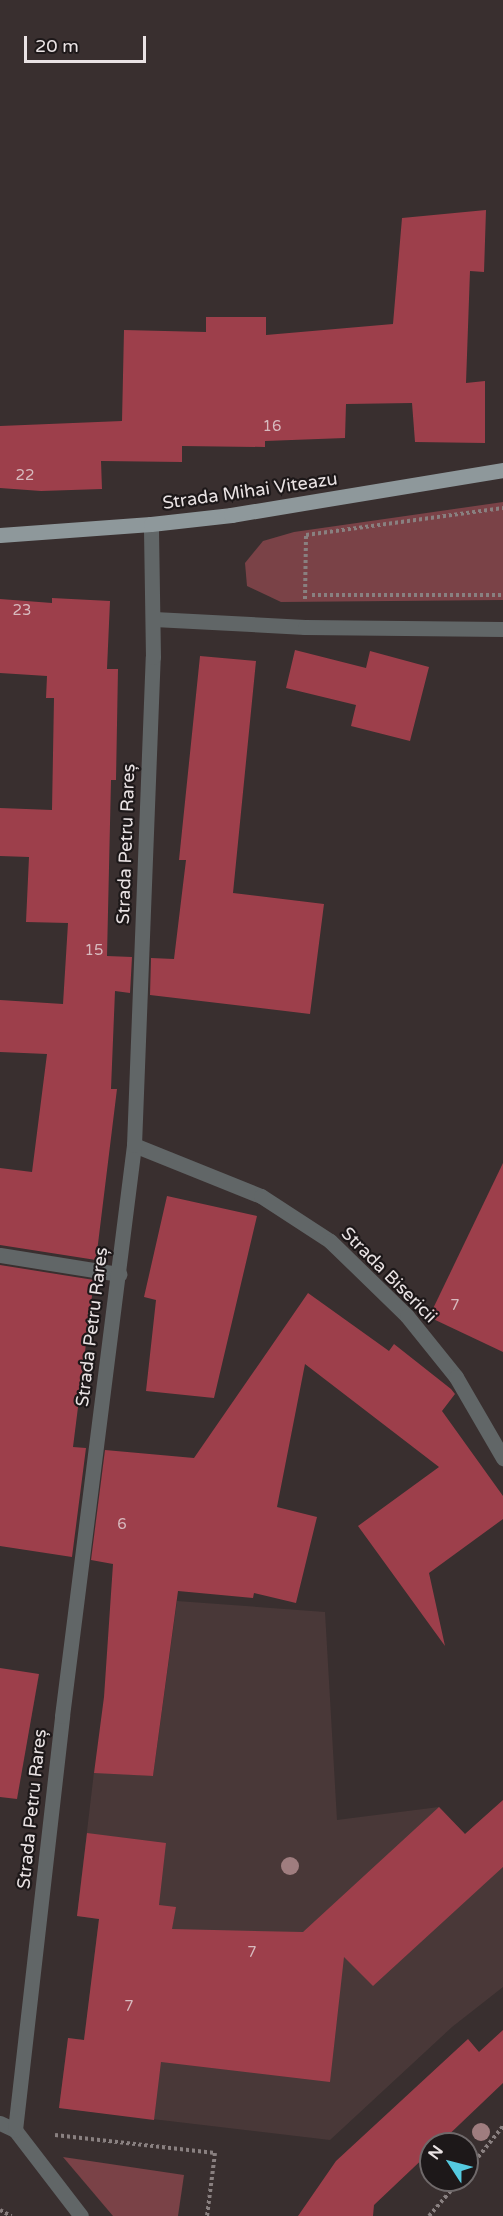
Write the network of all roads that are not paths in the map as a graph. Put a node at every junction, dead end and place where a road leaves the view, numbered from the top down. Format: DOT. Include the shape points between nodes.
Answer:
graph roads {
  1 [pos="503,470"];
  2 [pos="151,524"];
  3 [pos="0,535"];
  4 [pos="154,619"];
  5 [pos="503,629"];
  6 [pos="134,1145"];
  7 [pos="0,1255"];
  8 [pos="119,1274"];
  9 [pos="503,1458"];
  10 [pos="0,2123"];
  11 [pos="15,2130"];
  12 [pos="81,2216"];
  1 -- 2 [label="main road, Strada Mihai Viteazu" via="306,504"];
  2 -- 3 [label="main road, Strada Mihai Viteazu"];
  2 -- 4 [label="street, Strada Petru Rareș"];
  4 -- 5 [label="street" via="305,627"];
  4 -- 6 [label="street, Strada Petru Rareș"];
  6 -- 8 [label="street, Strada Petru Rareș"];
  6 -- 9 [label="street, Strada Bisericii" via="261,1196 330,1242 407,1316 456,1377"];
  7 -- 8 [label="street"];
  8 -- 11 [label="street, Strada Petru Rareș" via="62,1716"];
  10 -- 11 [label="street"];
  11 -- 12 [label="street"];
}
